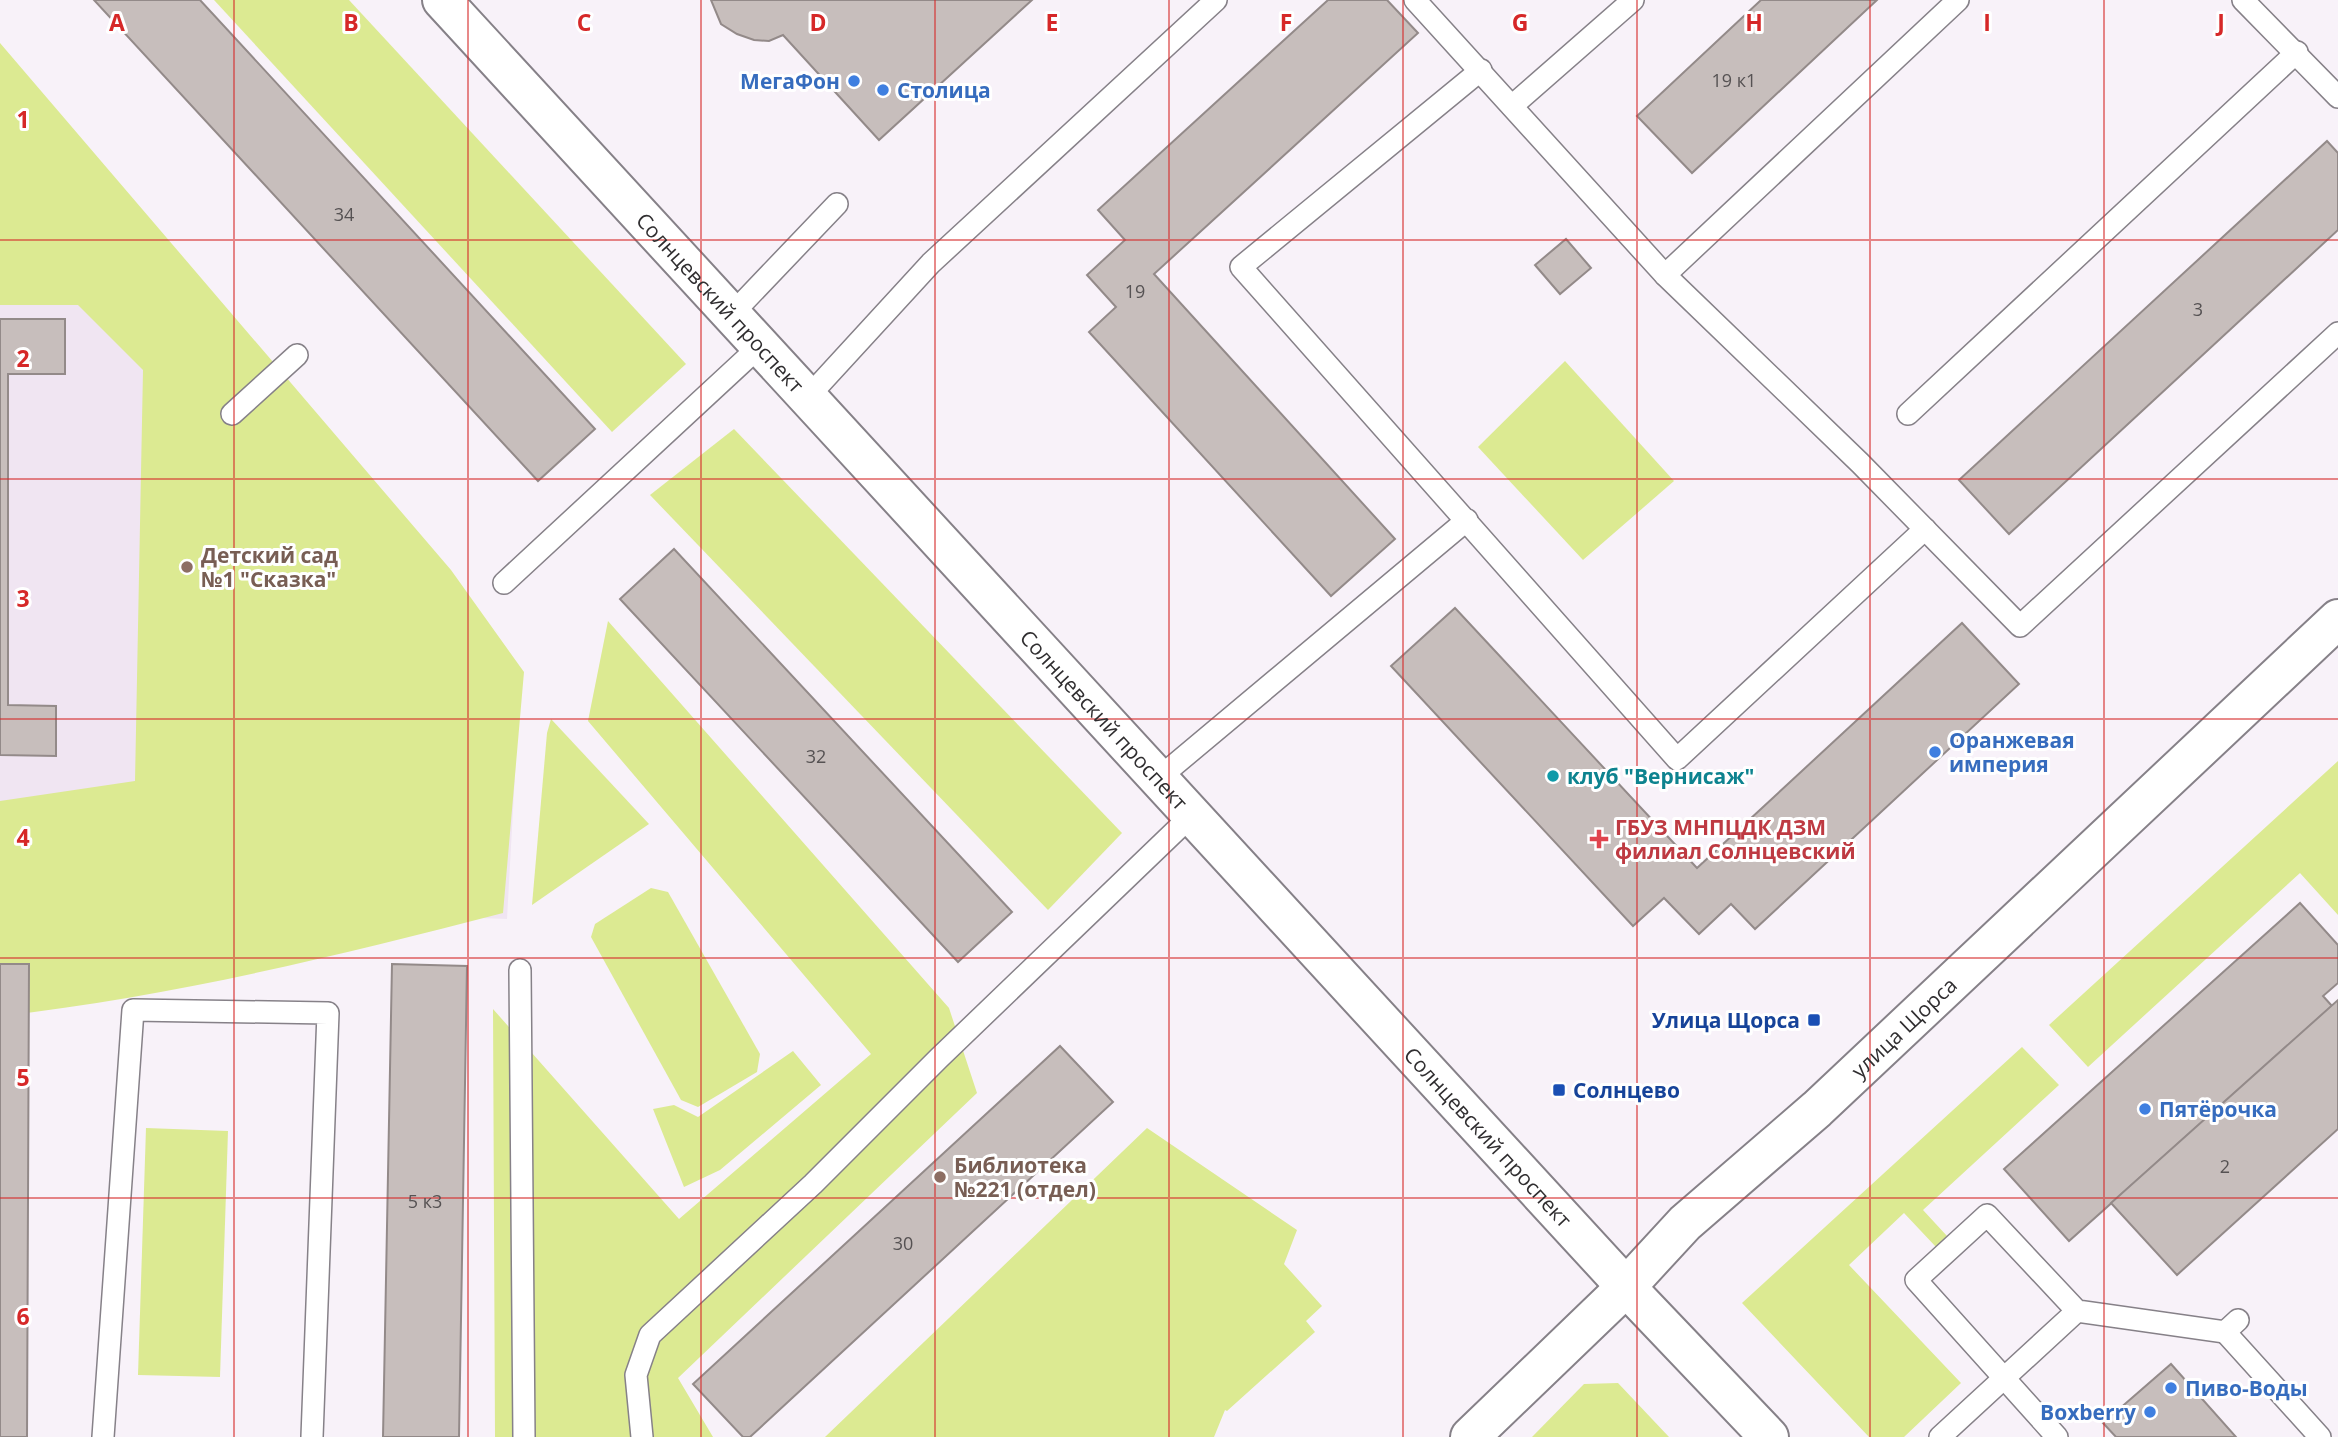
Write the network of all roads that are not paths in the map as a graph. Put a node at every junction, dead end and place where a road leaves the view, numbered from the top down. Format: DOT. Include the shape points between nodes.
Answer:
graph roads {
  1 [pos="442,0"];
  2 [pos="1216,0"];
  3 [pos="1415,0"];
  4 [pos="1633,0"];
  5 [pos="1958,0"];
  6 [pos="2243,0"];
  7 [pos="2297,52"];
  8 [pos="1481,70"];
  9 [pos="2338,97"];
  10 [pos="1512,106"];
  11 [pos="836,204"];
  12 [pos="1665,275"];
  13 [pos="732,314"];
  14 [pos="2338,332"];
  15 [pos="760,346"];
  16 [pos="297,355"];
  17 [pos="808,397"];
  18 [pos="232,414"];
  19 [pos="1908,414"];
  20 [pos="1467,520"];
  21 [pos="1925,529"];
  22 [pos="504,583"];
  23 [pos="2338,619"];
  24 [pos="1160,777"];
  25 [pos="1192,815"];
  26 [pos="520,970"];
  27 [pos="1626,1287"];
  28 [pos="2077,1311"];
  29 [pos="2003,1377"];
  30 [pos="103,1437"];
  31 [pos="312,1437"];
  32 [pos="524,1437"];
  33 [pos="642,1437"];
  34 [pos="1470,1437"];
  35 [pos="1769,1437"];
  36 [pos="1940,1437"];
  37 [pos="2057,1437"];
  38 [pos="2320,1437"];
  1 -- 13 [label="street, Солнцевский проспект"];
  2 -- 17 [label="lane" via="931,263"];
  3 -- 8 [label="lane"];
  4 -- 10 [label="lane"];
  5 -- 12 [label="lane"];
  6 -- 7 [label="lane"];
  7 -- 9 [label="lane"];
  7 -- 19 [label="lane"];
  8 -- 10 [label="lane"];
  8 -- 20 [label="lane" via="1241,267"];
  10 -- 12 [label="lane"];
  11 -- 13 [label="lane"];
  12 -- 21 [label="lane"];
  13 -- 15 [label="street, Солнцевский проспект"];
  14 -- 21 [label="lane" via="2020,626"];
  15 -- 17 [label="street, Солнцевский проспект"];
  15 -- 22 [label="lane"];
  16 -- 18 [label="lane"];
  17 -- 24 [label="street, Солнцевский проспект"];
  20 -- 21 [label="lane" via="1678,759"];
  20 -- 24 [label="lane"];
  23 -- 27 [label="street, улица Щорса" via="1817,1109 1685,1223"];
  24 -- 25 [label="street, Солнцевский проспект"];
  25 -- 27 [label="street, Солнцевский проспект"];
  25 -- 33 [label="lane" via="813,1184 650,1335 636,1376"];
  26 -- 32 [label="lane"];
  27 -- 34 [label="street, улица Щорса"];
  27 -- 35 [label="street, Солнцевский проспект"];
  28 -- 29 [label="lane"];
  28 -- 29 [label="lane" via="1987,1215 1916,1280"];
  28 -- 38 [label="lane" via="2232,1326"];
  29 -- 36 [label="lane"];
  29 -- 37 [label="lane"];
  30 -- 31 [label="lane" via="133,1010 146,1010 328,1013"];
}
